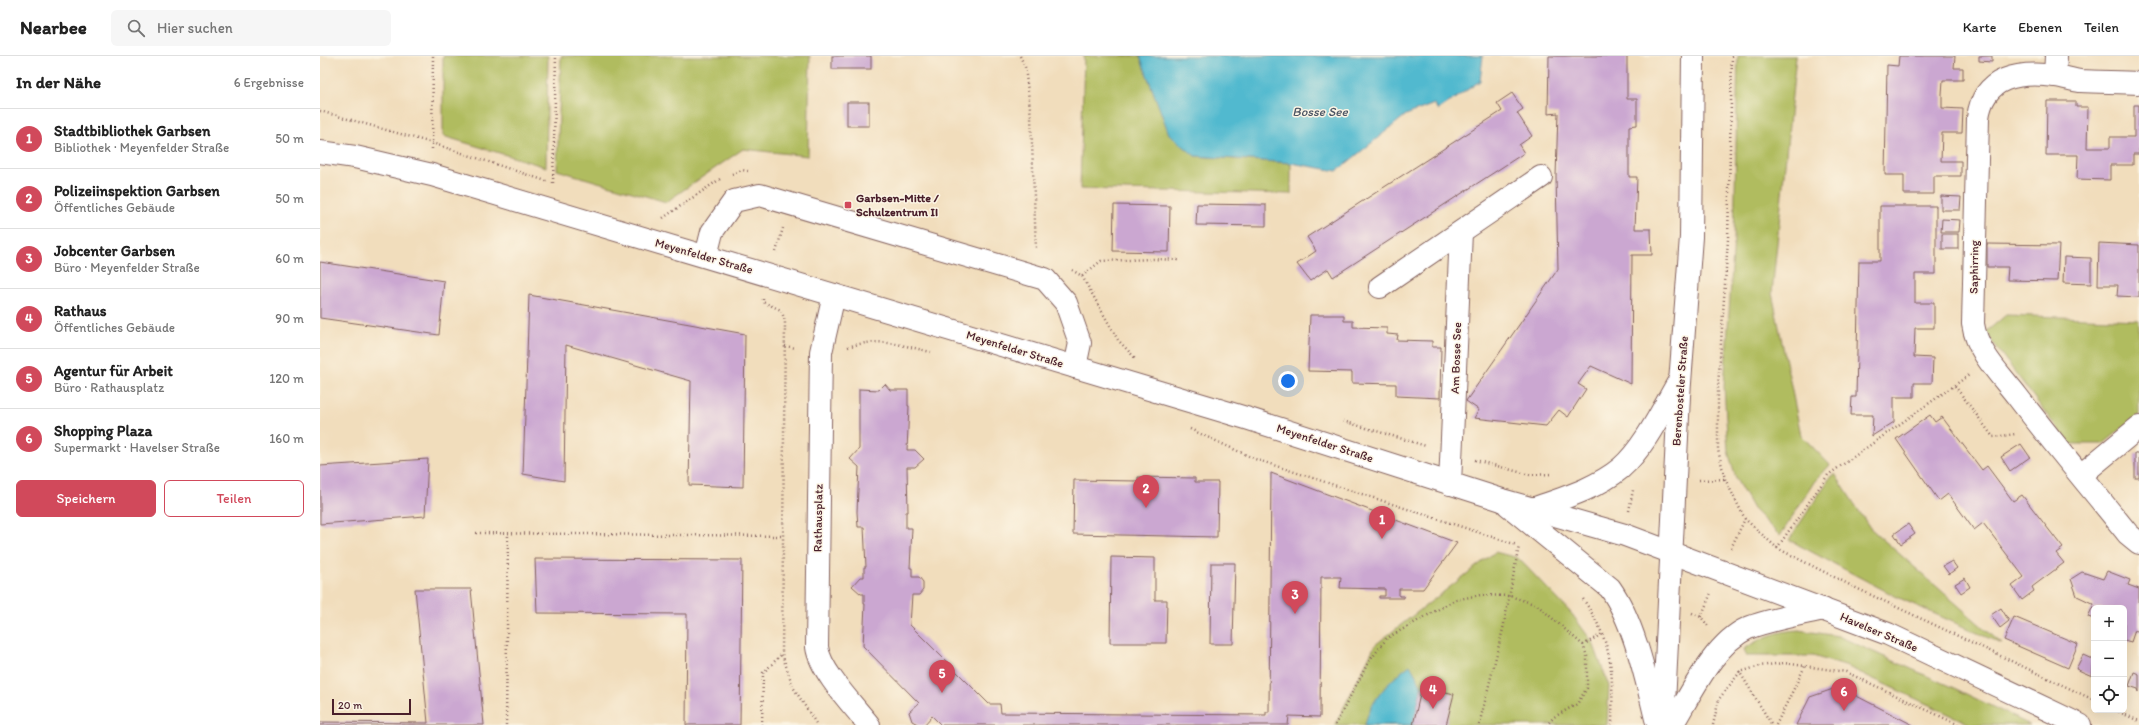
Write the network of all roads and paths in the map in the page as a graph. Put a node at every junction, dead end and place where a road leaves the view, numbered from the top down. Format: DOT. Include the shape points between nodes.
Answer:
graph roads {
  1 [pos="433,56"];
  2 [pos="556,56"];
  3 [pos="1020,56"];
  4 [pos="1693,56"];
  5 [pos="1732,56"];
  6 [pos="2055,66"];
  7 [pos="2139,83"];
  8 [pos="320,111"];
  9 [pos="432,143"];
  10 [pos="320,152"];
  11 [pos="355,157"];
  12 [pos="320,161"];
  13 [pos="432,175"];
  14 [pos="1542,177"];
  15 [pos="553,183"];
  16 [pos="561,186"];
  17 [pos="656,214"];
  18 [pos="670,218"];
  19 [pos="1461,232"];
  20 [pos="1036,249"];
  21 [pos="769,250"];
  22 [pos="784,254"];
  23 [pos="706,256"];
  24 [pos="1180,260"];
  25 [pos="770,276"];
  26 [pos="1082,276"];
  27 [pos="1380,287"];
  28 [pos="834,295"];
  29 [pos="785,346"];
  30 [pos="821,352"];
  31 [pos="937,353"];
  32 [pos="1131,358"];
  33 [pos="1138,360"];
  34 [pos="1989,360"];
  35 [pos="1075,367"];
  36 [pos="1680,378"];
  37 [pos="1955,386"];
  38 [pos="1339,420"];
  39 [pos="1183,426"];
  40 [pos="2139,427"];
  41 [pos="2043,430"];
  42 [pos="1452,454"];
  43 [pos="1559,474"];
  44 [pos="2081,475"];
  45 [pos="1450,484"];
  46 [pos="1502,500"];
  47 [pos="1535,508"];
  48 [pos="476,533"];
  49 [pos="508,533"];
  50 [pos="783,536"];
  51 [pos="2139,543"];
  52 [pos="1519,546"];
  53 [pos="1777,548"];
  54 [pos="1525,550"];
  55 [pos="1672,552"];
  56 [pos="1580,595"];
  57 [pos="1510,596"];
  58 [pos="1822,609"];
  59 [pos="1602,634"];
  60 [pos="1583,645"];
  61 [pos="782,654"];
  62 [pos="1805,666"];
  63 [pos="1740,672"];
  64 [pos="2091,699"];
  65 [pos="2122,713"];
  66 [pos="2139,721"];
  67 [pos="506,725"];
  68 [pos="762,725"];
  69 [pos="817,725"];
  70 [pos="869,725"];
  71 [pos="1335,725"];
  72 [pos="1479,725"];
  73 [pos="1547,725"];
  74 [pos="1612,725"];
  75 [pos="1658,725"];
  76 [pos="1663,725"];
  77 [pos="1672,725"];
  78 [pos="1713,725"];
  79 [pos="1772,725"];
  80 [pos="1776,725"];
  81 [pos="1959,725"];
  82 [pos="2080,725"];
  1 -- 9 [label="path"];
  2 -- 15 [label="path"];
  3 -- 20 [label="path" via="1025,67 1031,116"];
  4 -- 36 [label="street, Berenbosteler Straße" via="1691,237"];
  5 -- 53 [label="path" via="1728,239 1718,387 1718,450 1724,479 1745,519"];
  6 -- 7 [label="street, Saphirring" via="2078,81"];
  6 -- 34 [label="street, Saphirring" via="2011,76 1989,91 1980,104 1973,324 1978,344"];
  8 -- 9 [label="path"];
  9 -- 13 [label="path"];
  9 -- 15 [label="path"];
  10 -- 11 [label="street, Meyenfelder Straße"];
  11 -- 12 [label="street, Meyenfelder Straße"];
  11 -- 13 [label="street, Meyenfelder Straße"];
  13 -- 23 [label="street, Meyenfelder Straße"];
  14 -- 19 [label="street"];
  15 -- 16 [label="path"];
  17 -- 18 [label="path"];
  19 -- 27 [label="street"];
  19 -- 42 [label="street, Am Bosse See"];
  21 -- 22 [label="path"];
  23 -- 25 [label="street, Meyenfelder Straße"];
  23 -- 35 [label="street" via="712,232 734,202 760,195 1038,276 1045,279 1066,303 1080,343"];
  24 -- 26 [label="path" via="1101,261"];
  25 -- 28 [label="street, Meyenfelder Straße"];
  25 -- 29 [label="path" via="763,302 781,310 785,321"];
  28 -- 30 [label="street, Rathausplatz"];
  28 -- 35 [label="street, Meyenfelder Straße"];
  29 -- 30 [label="path"];
  29 -- 50 [label="path"];
  30 -- 31 [label="path" via="845,349 865,342 882,341"];
  30 -- 70 [label="street, Rathausplatz" via="818,656 824,669"];
  32 -- 33 [label="path"];
  34 -- 37 [label="path"];
  34 -- 41 [label="street, Saphirring"];
  35 -- 45 [label="street, Meyenfelder Straße" via="1246,418"];
  36 -- 47 [label="street" via="1650,431 1621,468 1584,490"];
  36 -- 55 [label="street, Berenbosteler Straße"];
  37 -- 41 [label="path" via="1993,437"];
  37 -- 53 [label="path" via="1828,475"];
  38 -- 42 [label="path"];
  39 -- 52 [label="path" via="1255,458"];
  40 -- 44 [label="street"];
  41 -- 44 [label="street, Saphirring"];
  42 -- 43 [label="path" via="1530,475"];
  42 -- 45 [label="street, Am Bosse See"];
  44 -- 51 [label="street, Saphirring" via="2128,534"];
  45 -- 46 [label="street, Meyenfelder Straße"];
  46 -- 47 [label="street, Meyenfelder Straße"];
  46 -- 75 [label="street" via="1610,588 1619,600 1644,666"];
  47 -- 55 [label="street, Meyenfelder Straße"];
  48 -- 49 [label="path"];
  49 -- 50 [label="path"];
  49 -- 67 [label="path"];
  50 -- 61 [label="path"];
  52 -- 54 [label="path"];
  52 -- 57 [label="path"];
  53 -- 64 [label="path"];
  55 -- 58 [label="street, Havelser Straße"];
  55 -- 76 [label="street, Berenbosteler Straße"];
  56 -- 59 [label="path" via="1595,617"];
  57 -- 60 [label="path" via="1537,605"];
  57 -- 71 [label="path" via="1480,595 1454,600 1386,638 1368,663"];
  57 -- 72 [label="path"];
  58 -- 77 [label="street" via="1748,628 1722,647"];
  58 -- 82 [label="street, Havelser Straße" via="1888,634"];
  59 -- 60 [label="path"];
  59 -- 74 [label="path" via="1610,654"];
  60 -- 73 [label="path" via="1587,656 1587,688 1577,704 1554,717"];
  61 -- 68 [label="path" via="763,673"];
  61 -- 69 [label="path" via="793,687"];
  62 -- 63 [label="path" via="1766,665"];
  62 -- 80 [label="path"];
  62 -- 81 [label="path" via="1846,672"];
  63 -- 78 [label="path" via="1719,699"];
  63 -- 79 [label="path"];
  65 -- 66 [label="path"];
}
